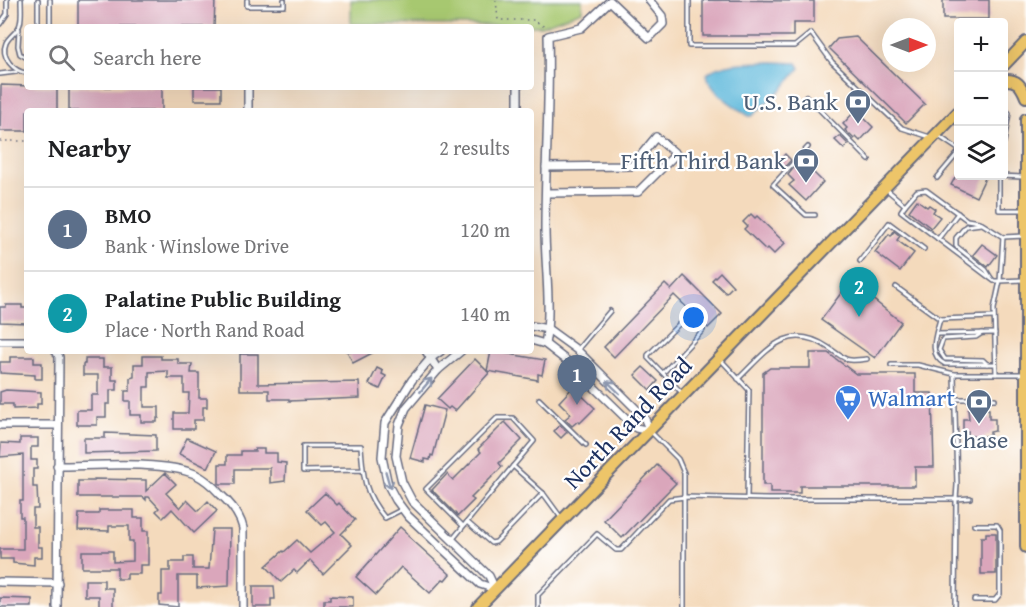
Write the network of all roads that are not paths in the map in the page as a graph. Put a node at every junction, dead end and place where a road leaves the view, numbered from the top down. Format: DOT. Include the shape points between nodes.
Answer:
graph roads {
  1 [pos="7,0"];
  2 [pos="21,0"];
  3 [pos="38,0"];
  4 [pos="50,0"];
  5 [pos="247,0"];
  6 [pos="284,0"];
  7 [pos="611,0"];
  8 [pos="648,0"];
  9 [pos="689,0"];
  10 [pos="0,24"];
  11 [pos="39,24"];
  12 [pos="50,24"];
  13 [pos="19,27"];
  14 [pos="1026,42"];
  15 [pos="24,56"];
  16 [pos="1008,61"];
  17 [pos="17,72"];
  18 [pos="24,73"];
  19 [pos="0,74"];
  20 [pos="1008,81"];
  21 [pos="248,90"];
  22 [pos="518,90"];
  23 [pos="806,96"];
  24 [pos="1026,97"];
  25 [pos="248,108"];
  26 [pos="518,108"];
  27 [pos="954,116"];
  28 [pos="1026,119"];
  29 [pos="934,136"];
  30 [pos="808,147"];
  31 [pos="954,148"];
  32 [pos="954,156"];
  33 [pos="869,160"];
  34 [pos="546,167"];
  35 [pos="1008,176"];
  36 [pos="1026,177"];
  37 [pos="936,178"];
  38 [pos="998,180"];
  39 [pos="885,188"];
  40 [pos="546,193"];
  41 [pos="905,206"];
  42 [pos="1025,210"];
  43 [pos="958,213"];
  44 [pos="815,214"];
  45 [pos="983,224"];
  46 [pos="1025,236"];
  47 [pos="1003,237"];
  48 [pos="938,239"];
  49 [pos="924,249"];
  50 [pos="860,261"];
  51 [pos="991,279"];
  52 [pos="1025,279"];
  53 [pos="1000,281"];
  54 [pos="896,287"];
  55 [pos="610,311"];
  56 [pos="688,315"];
  57 [pos="994,317"];
  58 [pos="940,319"];
  59 [pos="534,327"];
  60 [pos="548,329"];
  61 [pos="703,330"];
  62 [pos="982,333"];
  63 [pos="995,333"];
  64 [pos="936,334"];
  65 [pos="0,341"];
  66 [pos="24,341"];
  67 [pos="534,341"];
  68 [pos="545,344"];
  69 [pos="577,350"];
  70 [pos="58,354"];
  71 [pos="428,354"];
  72 [pos="457,354"];
  73 [pos="720,359"];
  74 [pos="867,359"];
  75 [pos="987,364"];
  76 [pos="995,364"];
  77 [pos="891,365"];
  78 [pos="438,370"];
  79 [pos="663,373"];
  80 [pos="954,374"];
  81 [pos="996,374"];
  82 [pos="1025,374"];
  83 [pos="738,379"];
  84 [pos="685,395"];
  85 [pos="539,399"];
  86 [pos="954,399"];
  87 [pos="995,399"];
  88 [pos="0,425"];
  89 [pos="58,425"];
  90 [pos="650,431"];
  91 [pos="586,445"];
  92 [pos="57,466"];
  93 [pos="513,466"];
  94 [pos="362,470"];
  95 [pos="543,493"];
  96 [pos="685,497"];
  97 [pos="747,497"];
  98 [pos="956,498"];
  99 [pos="970,498"];
  100 [pos="412,501"];
  101 [pos="403,509"];
  102 [pos="563,520"];
  103 [pos="467,522"];
  104 [pos="974,525"];
  105 [pos="463,526"];
  106 [pos="452,540"];
  107 [pos="1026,547"];
  108 [pos="0,582"];
  109 [pos="58,583"];
  110 [pos="495,590"];
  111 [pos="974,600"];
  112 [pos="57,607"];
  113 [pos="243,607"];
  114 [pos="478,607"];
  115 [pos="538,607"];
  116 [pos="684,607"];
  117 [pos="955,607"];
  1 -- 10 [label="lane" via="7,15"];
  2 -- 13 [label="lane"];
  3 -- 11 [label="lane"];
  4 -- 12 [label="lane"];
  5 -- 6 [label="lane" via="247,6 284,6"];
  7 -- 8 [label="street" via="649,38 663,24 662,16"];
  7 -- 34 [label="street" via="581,28 548,36"];
  9 -- 29 [label="lane" via="689,46 795,46 811,33 832,62 902,128"];
  13 -- 15 [label="lane" via="20,54"];
  13 -- 17 [label="lane" via="5,48"];
  14 -- 16 [label="main road"];
  17 -- 18 [label="lane"];
  17 -- 19 [label="lane"];
  20 -- 24 [label="main road" via="1017,82"];
  21 -- 25 [label="street"];
  22 -- 26 [label="street"];
  23 -- 33 [label="lane"];
  27 -- 29 [label="main road, North Rand Road"];
  28 -- 36 [label="main road"];
  29 -- 31 [label="lane"];
  29 -- 39 [label="main road, North Rand Road"];
  30 -- 44 [label="lane" via="773,184 806,215"];
  32 -- 37 [label="lane"];
  34 -- 40 [label="street"];
  34 -- 40 [label="street" via="632,166 656,137 676,154 638,192"];
  35 -- 36 [label="lane"];
  36 -- 42 [label="main road"];
  38 -- 42 [label="lane" via="999,210"];
  39 -- 41 [label="lane"];
  39 -- 73 [label="main road, North Rand Road"];
  40 -- 60 [label="street"];
  41 -- 43 [label="lane" via="917,191 926,190"];
  41 -- 48 [label="lane" via="901,212"];
  42 -- 46 [label="main road"];
  43 -- 45 [label="lane"];
  43 -- 48 [label="lane"];
  45 -- 47 [label="lane"];
  45 -- 51 [label="lane" via="966,226 955,241 960,250 987,270"];
  46 -- 47 [label="lane"];
  46 -- 52 [label="main road"];
  47 -- 53 [label="lane"];
  48 -- 51 [label="lane"];
  49 -- 50 [label="lane" via="889,223"];
  51 -- 53 [label="lane"];
  52 -- 53 [label="lane"];
  52 -- 82 [label="main road"];
  53 -- 57 [label="lane"];
  54 -- 58 [label="lane"];
  55 -- 69 [label="lane"];
  56 -- 79 [label="lane" via="648,355"];
  57 -- 58 [label="lane"];
  57 -- 63 [label="lane"];
  58 -- 64 [label="lane"];
  59 -- 60 [label="street"];
  60 -- 68 [label="street"];
  60 -- 69 [label="street"];
  61 -- 79 [label="lane"];
  62 -- 63 [label="lane"];
  62 -- 64 [label="lane"];
  62 -- 75 [label="lane" via="976,337 943,339 939,350 945,359 983,360"];
  63 -- 76 [label="lane"];
  64 -- 75 [label="lane" via="933,345 938,361"];
  65 -- 66 [label="street"];
  67 -- 68 [label="street"];
  68 -- 90 [label="street" via="636,428"];
  90 -- 69 [label="street, one-way" via="644,417"];
  70 -- 89 [label="street"];
  71 -- 78 [label="street"];
  71 -- 101 [label="street, one-way" via="386,423 382,457 388,485"];
  72 -- 78 [label="street"];
  73 -- 83 [label="lane"];
  73 -- 84 [label="main road, North Rand Road"];
  74 -- 83 [label="lane" via="849,361 807,336 791,337 775,342"];
  75 -- 76 [label="lane"];
  76 -- 81 [label="lane"];
  77 -- 80 [label="lane" via="918,365"];
  100 -- 78 [label="street, one-way" via="402,482 396,456 399,425 406,408"];
  79 -- 84 [label="lane"];
  80 -- 81 [label="lane"];
  80 -- 86 [label="lane"];
  81 -- 82 [label="lane"];
  82 -- 107 [label="main road"];
  83 -- 97 [label="lane" via="748,390"];
  84 -- 90 [label="main road, North Rand Road"];
  85 -- 91 [label="lane"];
  86 -- 87 [label="lane"];
  86 -- 98 [label="lane"];
  88 -- 89 [label="street"];
  89 -- 92 [label="street"];
  90 -- 96 [label="lane" via="678,459 684,473"];
  90 -- 102 [label="main road, North Rand Road"];
  92 -- 109 [label="street"];
  92 -- 113 [label="street" via="165,466 207,481 241,520"];
  93 -- 95 [label="lane"];
  93 -- 103 [label="lane"];
  93 -- 105 [label="lane" via="534,441 513,418 496,418 426,489"];
  94 -- 94 [label="lane" via="361,446 303,446 303,471"];
  94 -- 101 [label="lane" via="375,506 385,518"];
  95 -- 102 [label="lane"];
  95 -- 103 [label="lane" via="496,542 491,543"];
  96 -- 97 [label="lane"];
  96 -- 115 [label="lane" via="669,499 621,550 597,534 538,595"];
  96 -- 116 [label="lane"];
  97 -- 98 [label="lane"];
  98 -- 99 [label="lane"];
  98 -- 117 [label="lane"];
  100 -- 101 [label="street"];
  100 -- 106 [label="street"];
  101 -- 110 [label="street" via="480,584"];
  102 -- 110 [label="main road, North Rand Road"];
  103 -- 105 [label="lane"];
  104 -- 111 [label="lane" via="997,525 1000,531 1000,594 995,600"];
  105 -- 106 [label="lane"];
  106 -- 110 [label="street" via="489,576"];
  108 -- 109 [label="street"];
  109 -- 112 [label="street"];
  110 -- 114 [label="main road, North Rand Road"];
}
